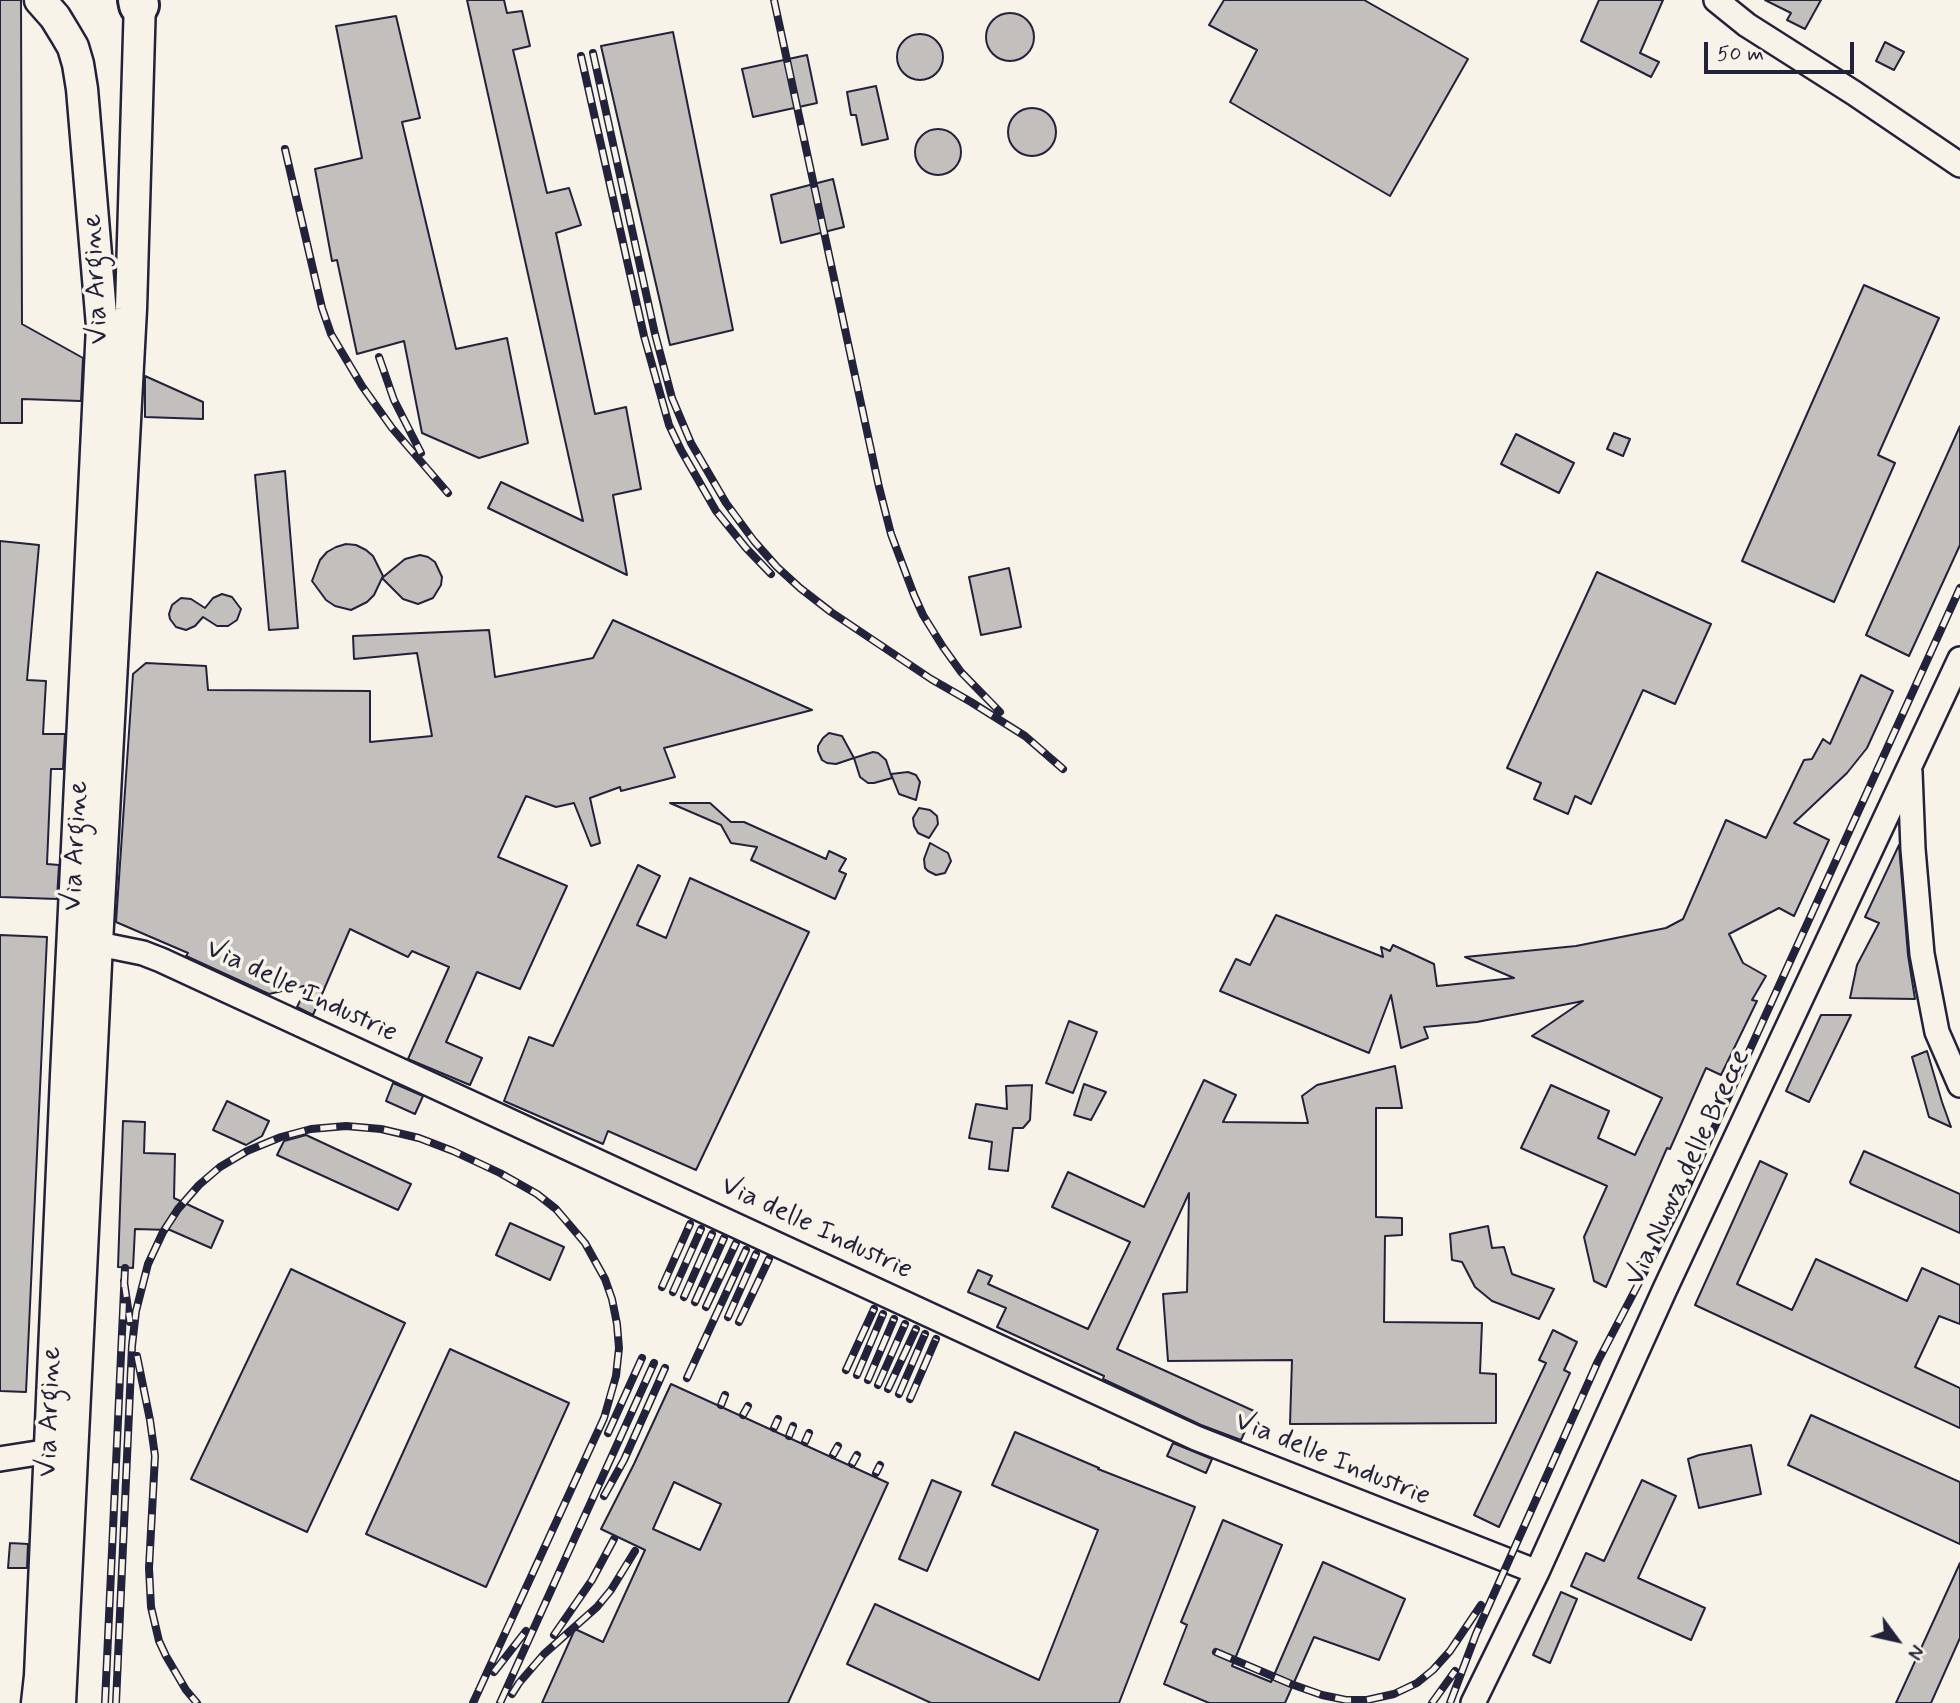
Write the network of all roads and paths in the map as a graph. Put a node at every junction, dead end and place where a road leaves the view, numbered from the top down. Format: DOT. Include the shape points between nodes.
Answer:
graph roads {
  1 [pos="40,0"];
  2 [pos="1716,0"];
  3 [pos="139,2"];
  4 [pos="1960,165"];
  5 [pos="1960,659"];
  6 [pos="1909,769"];
  7 [pos="85,941"];
  8 [pos="1960,1085"];
  9 [pos="61,1450"];
  10 [pos="0,1459"];
  11 [pos="1536,1572"];
  12 [pos="37,1703"];
  13 [pos="60,1703"];
  14 [pos="1473,1703"];
  1 -- 7 [label="street, Via Argine" via="73,47 82,89 102,326"];
  2 -- 4 [label="street" via="1746,25"];
  3 -- 7 [label="street, Via Argine" via="130,321"];
  5 -- 6 [label="street, Via Nuova delle Brecce"];
  6 -- 8 [label="street" via="1922,954 1937,1032"];
  6 -- 11 [label="street, Via Nuova delle Brecce"];
  7 -- 9 [label="street, Via Argine"];
  7 -- 11 [label="street, Via delle Industrie" via="162,960 1196,1437"];
  9 -- 10 [label="street"];
  9 -- 12 [label="street, Via Argine"];
  9 -- 13 [label="street, Via Argine"];
  11 -- 14 [label="street, Via Nuova delle Brecce"];
}
